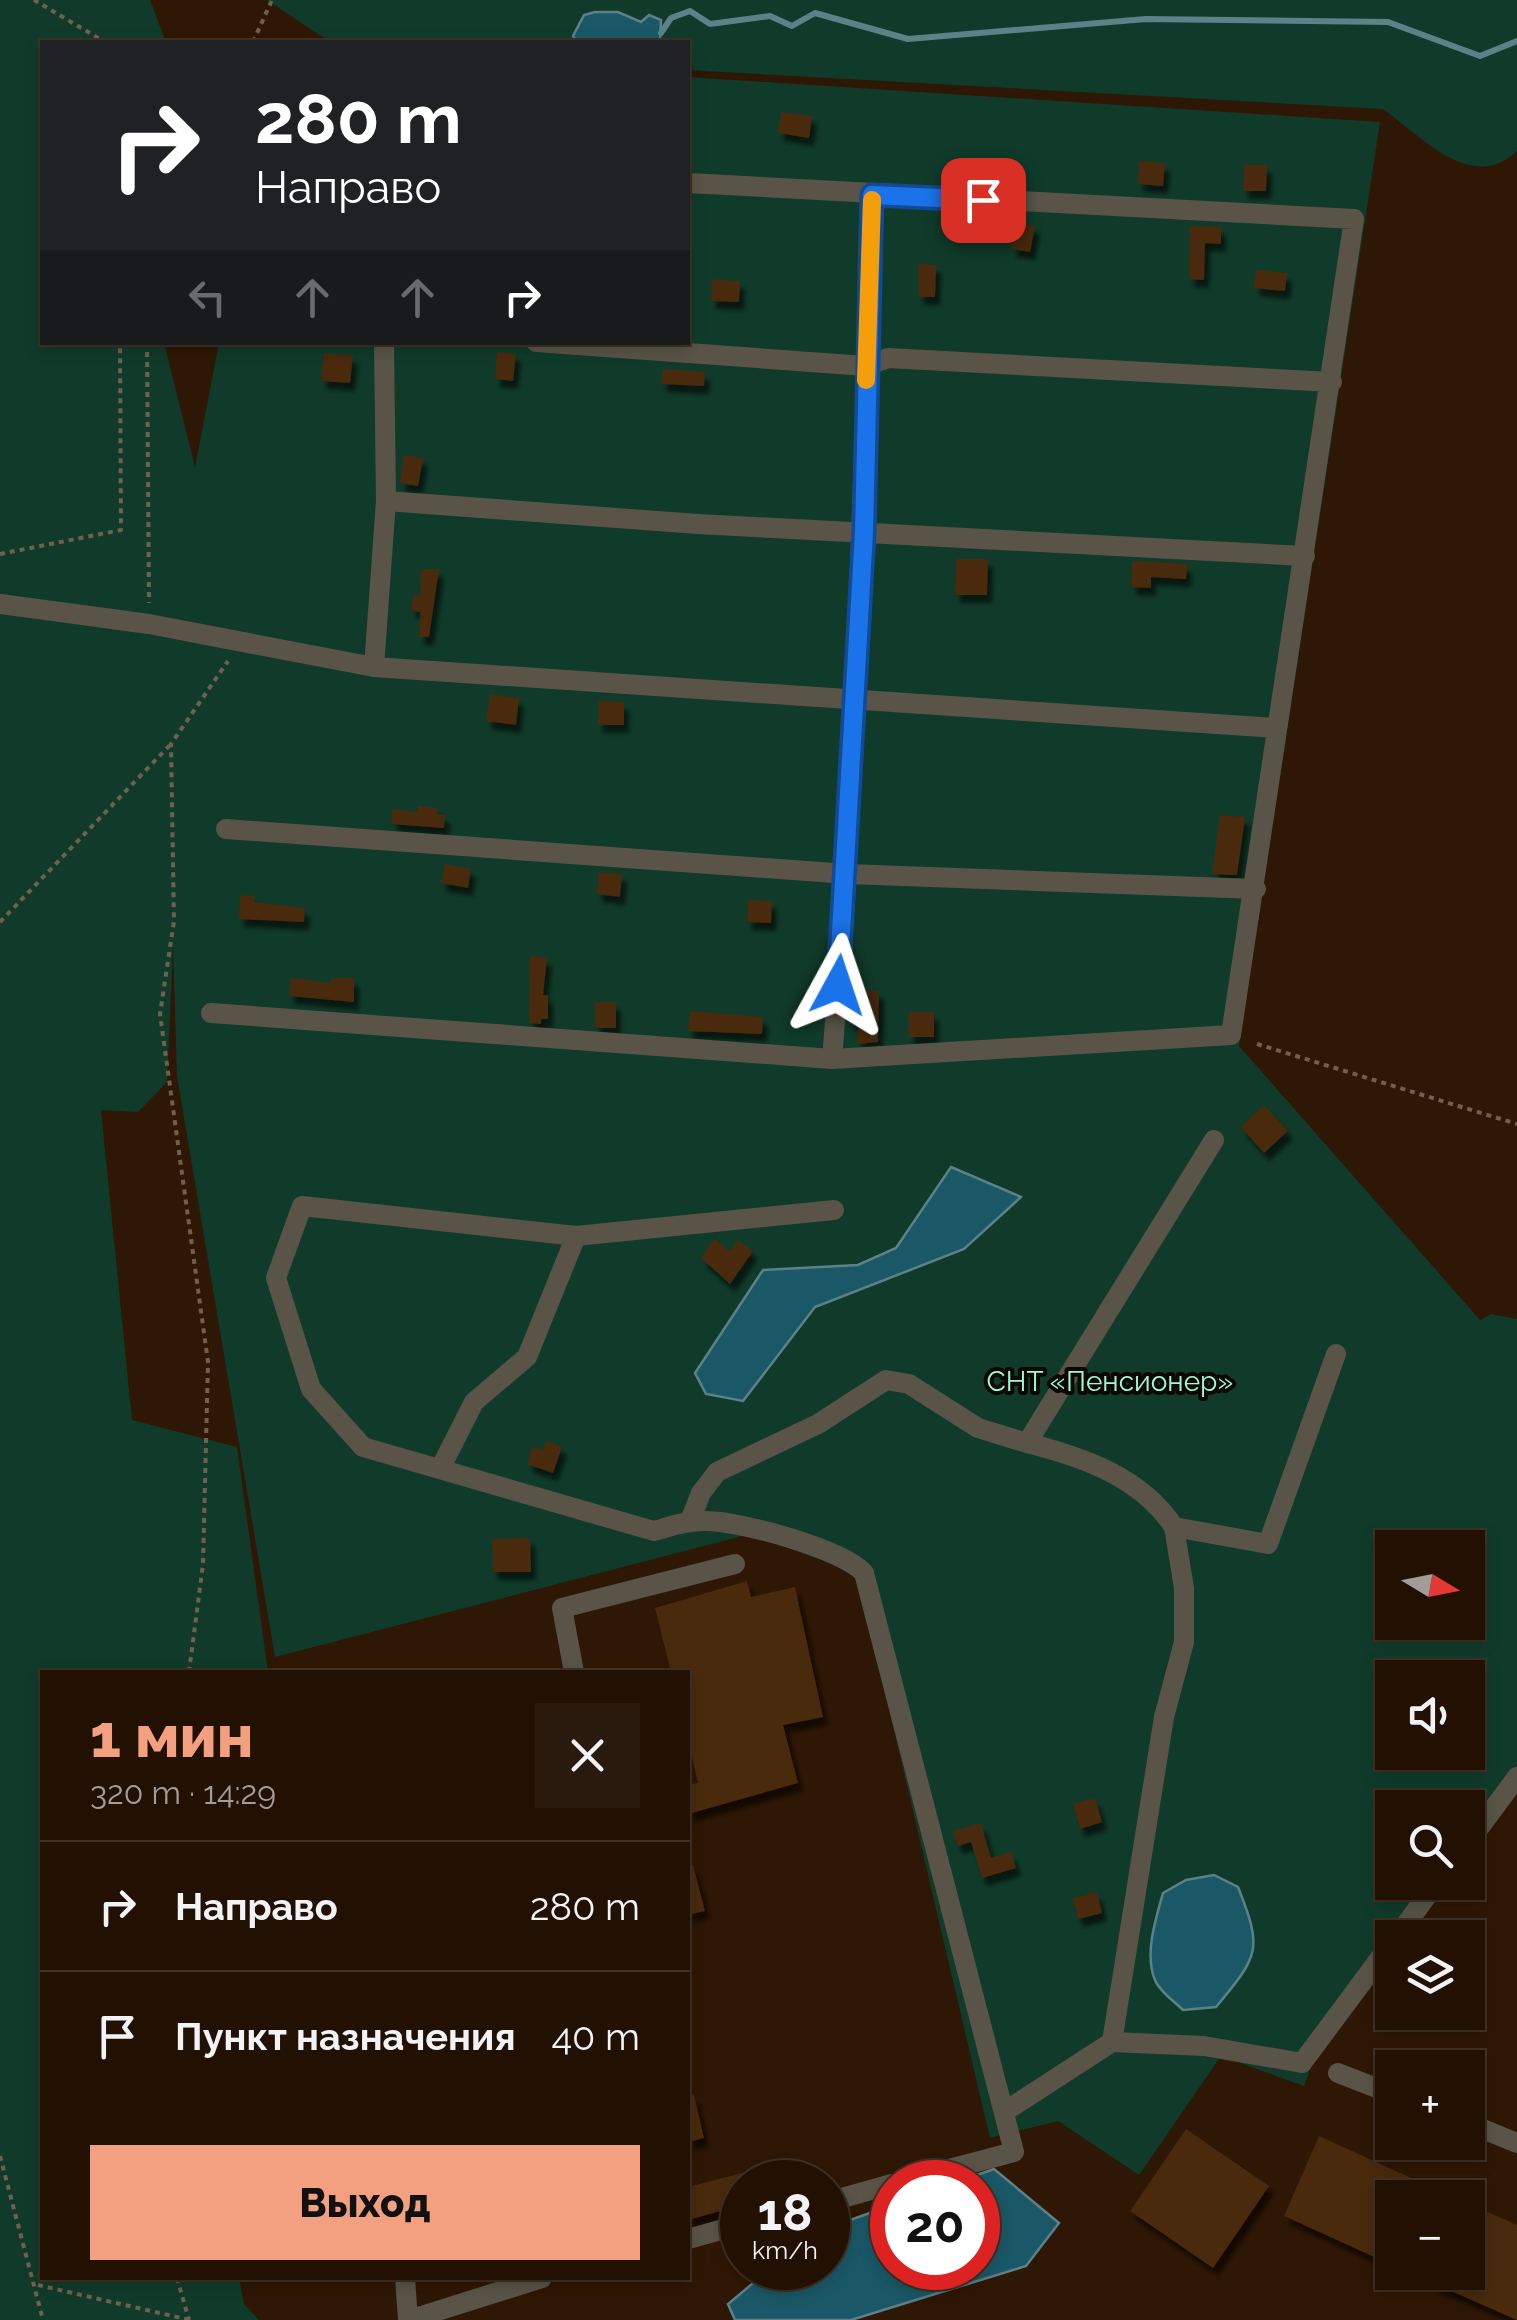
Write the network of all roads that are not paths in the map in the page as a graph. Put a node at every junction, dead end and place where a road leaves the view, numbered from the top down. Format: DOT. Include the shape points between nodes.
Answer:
graph roads {
  1 [pos="690,182"];
  2 [pos="872,195"];
  3 [pos="384,345"];
  4 [pos="577,345"];
  5 [pos="866,366"];
  6 [pos="1332,382"];
  7 [pos="386,501"];
  8 [pos="864,532"];
  9 [pos="1306,556"];
  10 [pos="0,604"];
  11 [pos="374,667"];
  12 [pos="853,702"];
  13 [pos="1275,728"];
  14 [pos="226,829"];
  15 [pos="848,874"];
  16 [pos="1256,889"];
  17 [pos="211,1013"];
  18 [pos="832,1060"];
  19 [pos="1214,1140"];
  20 [pos="834,1210"];
  21 [pos="576,1236"];
  22 [pos="1336,1354"];
  23 [pos="1027,1443"];
  24 [pos="440,1470"];
  25 [pos="690,1521"];
  26 [pos="1174,1528"];
  27 [pos="735,1564"];
  28 [pos="574,1670"];
  29 [pos="1517,1777"];
  30 [pos="1485,1819"];
  31 [pos="1424,1900"];
  32 [pos="1409,1920"];
  33 [pos="1375,1965"];
  34 [pos="1112,2042"];
  35 [pos="1338,2072"];
  36 [pos="1375,2087"];
  37 [pos="1004,2112"];
  38 [pos="1485,2131"];
  39 [pos="1517,2143"];
  40 [pos="984,2160"];
  41 [pos="720,2230"];
  42 [pos="690,2238"];
  43 [pos="405,2280"];
  44 [pos="536,2280"];
  45 [pos="408,2320"];
  1 -- 2 [label="street"];
  2 -- 5 [label="street"];
  2 -- 6 [label="street" via="1354,219"];
  3 -- 7 [label="street"];
  4 -- 5 [label="street"];
  5 -- 6 [label="street" via="888,358"];
  5 -- 8 [label="street"];
  6 -- 9 [label="street"];
  7 -- 8 [label="street"];
  7 -- 11 [label="street"];
  8 -- 9 [label="street"];
  8 -- 12 [label="street"];
  9 -- 13 [label="street"];
  10 -- 11 [label="street" via="149,624"];
  11 -- 12 [label="street"];
  12 -- 13 [label="street"];
  12 -- 15 [label="street"];
  13 -- 16 [label="street"];
  14 -- 15 [label="street"];
  15 -- 16 [label="street"];
  15 -- 18 [label="street"];
  16 -- 18 [label="street" via="1231,1035"];
  17 -- 18 [label="street"];
  19 -- 23 [label="street"];
  20 -- 21 [label="street"];
  21 -- 24 [label="street" via="528,1358 474,1402"];
  21 -- 24 [label="street" via="302,1206 276,1278 311,1388 363,1448"];
  22 -- 26 [label="street" via="1268,1544"];
  23 -- 25 [label="street" via="978,1428 909,1384 886,1380 818,1424 717,1472"];
  23 -- 26 [label="street" via="1114,1474"];
  24 -- 25 [label="street" via="654,1531"];
  25 -- 37 [label="street" via="746,1527 844,1559 864,1573"];
  26 -- 34 [label="street" via="1184,1642 1164,1718"];
  27 -- 28 [label="street" via="562,1608"];
  29 -- 30 [label="street"];
  31 -- 32 [label="street"];
  33 -- 34 [label="street" via="1302,2063 1204,2046"];
  34 -- 37 [label="street"];
  35 -- 36 [label="street"];
  37 -- 40 [label="street" via="1014,2152"];
  38 -- 39 [label="street"];
  41 -- 42 [label="street"];
  43 -- 45 [label="street"];
  44 -- 45 [label="street"];
}
